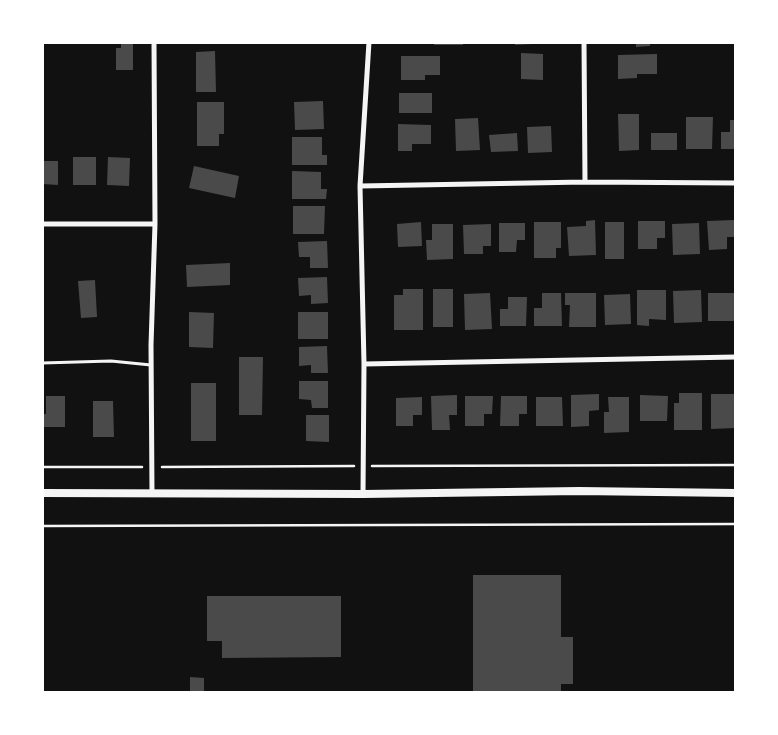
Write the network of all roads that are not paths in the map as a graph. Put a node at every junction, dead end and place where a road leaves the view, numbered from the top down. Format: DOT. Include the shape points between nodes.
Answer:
graph roads {
  1 [pos="154,42"];
  2 [pos="368,42"];
  3 [pos="584,42"];
  4 [pos="585,182"];
  5 [pos="736,183"];
  6 [pos="360,186"];
  7 [pos="42,224"];
  8 [pos="155,224"];
  9 [pos="736,357"];
  10 [pos="42,363"];
  11 [pos="364,364"];
  12 [pos="151,365"];
  13 [pos="42,493"];
  14 [pos="152,493"];
  15 [pos="736,493"];
  16 [pos="363,494"];
  1 -- 8 [label="street"];
  2 -- 6 [label="street"];
  3 -- 4 [label="street"];
  4 -- 5 [label="street"];
  4 -- 6 [label="street"];
  6 -- 11 [label="street"];
  7 -- 8 [label="street"];
  8 -- 12 [label="street"];
  9 -- 11 [label="street"];
  10 -- 12 [label="lane" via="112,361"];
  11 -- 16 [label="street"];
  12 -- 14 [label="street"];
  13 -- 14 [label="street"];
  14 -- 16 [label="street"];
  15 -- 16 [label="street"];
}
